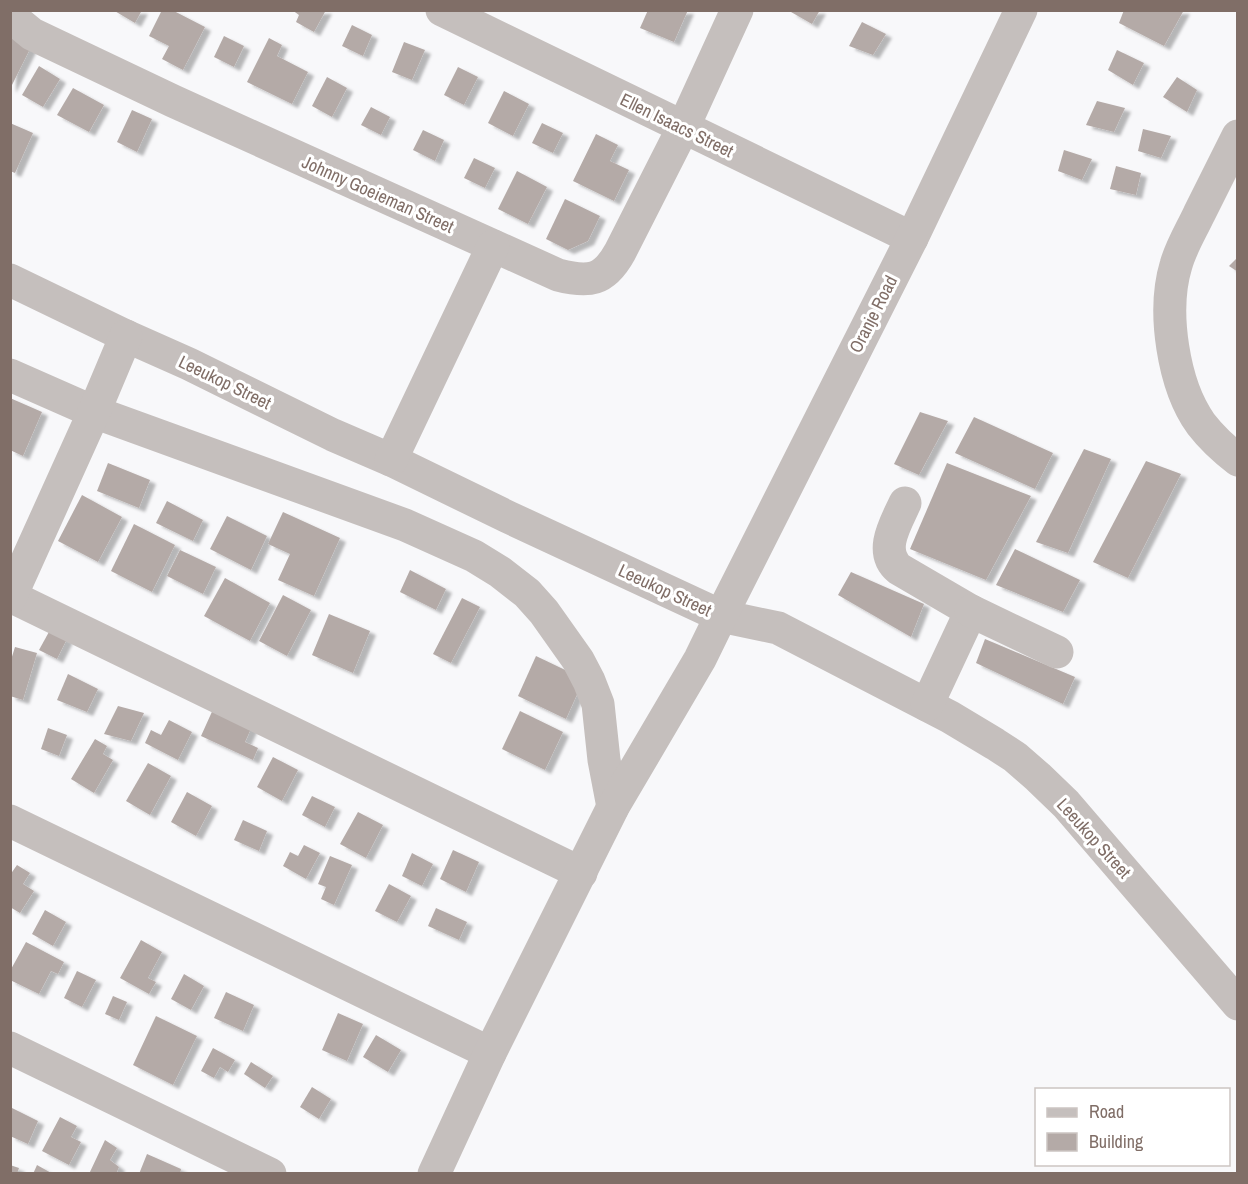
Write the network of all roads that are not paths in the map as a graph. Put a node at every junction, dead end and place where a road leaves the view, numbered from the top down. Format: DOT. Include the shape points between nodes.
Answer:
graph roads {
  1 [pos="442,10"];
  2 [pos="737,10"];
  3 [pos="1021,10"];
  4 [pos="10,15"];
  5 [pos="683,128"];
  6 [pos="1234,151"];
  7 [pos="912,238"];
  8 [pos="493,246"];
  9 [pos="10,280"];
  10 [pos="126,336"];
  11 [pos="10,375"];
  12 [pos="94,412"];
  13 [pos="391,460"];
  14 [pos="1238,460"];
  15 [pos="905,503"];
  16 [pos="11,597"];
  17 [pos="971,611"];
  18 [pos="721,616"];
  19 [pos="1058,652"];
  20 [pos="927,705"];
  21 [pos="613,807"];
  22 [pos="10,821"];
  23 [pos="581,873"];
  24 [pos="1238,1004"];
  25 [pos="10,1048"];
  26 [pos="490,1053"];
  27 [pos="270,1173"];
  28 [pos="434,1173"];
  1 -- 5 [label="street, Ellen Isaacs Street"];
  2 -- 5 [label="street, Johnny Goeieman Street"];
  3 -- 7 [label="street, Oranje Road"];
  4 -- 8 [label="street, Johnny Goeieman Street" via="32,34 62,49"];
  5 -- 7 [label="street, Ellen Isaacs Street"];
  5 -- 8 [label="street, Johnny Goeieman Street" via="609,270 587,279 569,278"];
  6 -- 14 [label="street" via="1176,265 1170,314 1173,354 1192,410"];
  7 -- 18 [label="street, Oranje Road"];
  8 -- 13 [label="street"];
  9 -- 10 [label="street, Leeukop Street"];
  10 -- 12 [label="street"];
  10 -- 13 [label="street, Leeukop Street"];
  11 -- 12 [label="street"];
  12 -- 16 [label="street"];
  12 -- 21 [label="street" via="405,525 500,572 544,612 589,681 598,704"];
  13 -- 18 [label="street, Leeukop Street"];
  15 -- 17 [label="street" via="891,537 892,561 899,569"];
  16 -- 23 [label="street"];
  17 -- 19 [label="street"];
  17 -- 20 [label="street"];
  18 -- 20 [label="street, Leeukop Street" via="778,628"];
  18 -- 21 [label="street, Oranje Road"];
  20 -- 24 [label="street, Leeukop Street" via="995,744 1038,777 1066,804"];
  21 -- 23 [label="street, Oranje Road"];
  22 -- 26 [label="street"];
  23 -- 26 [label="street, Oranje Road"];
  25 -- 27 [label="street"];
  26 -- 28 [label="street, Oranje Road"];
}
